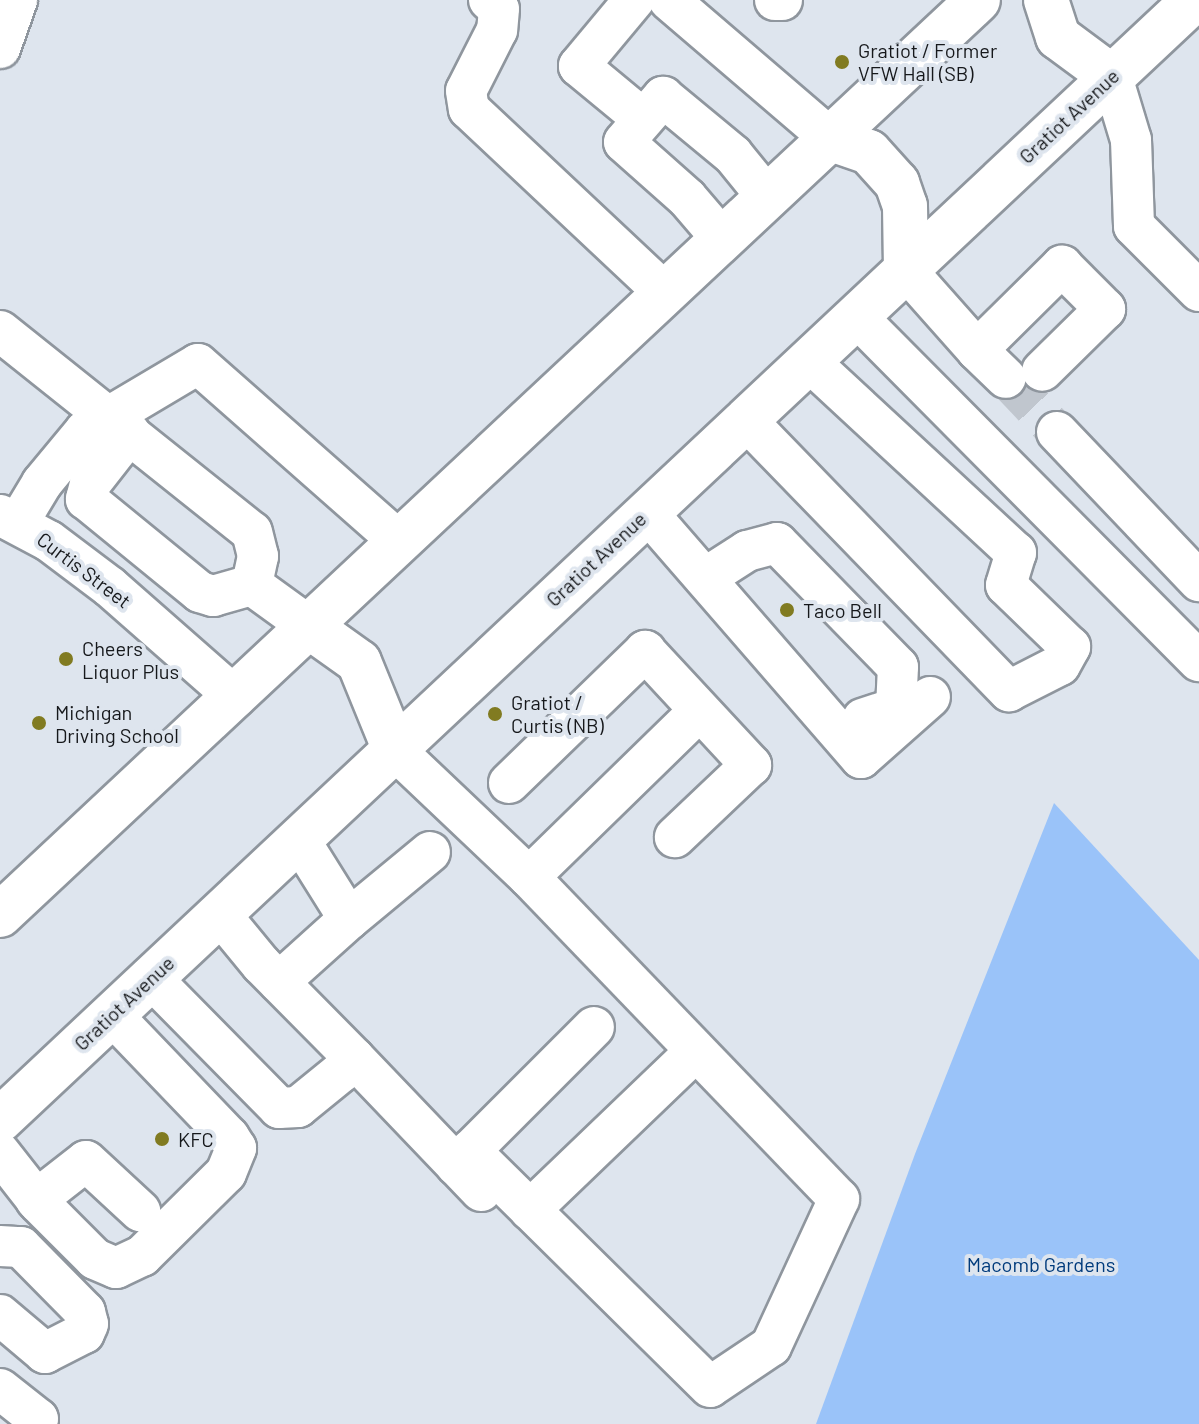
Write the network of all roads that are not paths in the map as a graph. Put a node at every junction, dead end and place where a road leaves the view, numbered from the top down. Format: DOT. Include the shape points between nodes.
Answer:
graph roads {
  1 [pos="17,0"];
  2 [pos="489,0"];
  3 [pos="634,0"];
  4 [pos="669,0"];
  5 [pos="775,0"];
  6 [pos="782,0"];
  7 [pos="978,0"];
  8 [pos="1046,0"];
  9 [pos="1194,0"];
  10 [pos="0,48"];
  11 [pos="1112,77"];
  12 [pos="643,119"];
  13 [pos="831,139"];
  14 [pos="768,198"];
  15 [pos="723,240"];
  16 [pos="906,270"];
  17 [pos="1199,291"];
  18 [pos="665,293"];
  19 [pos="857,317"];
  20 [pos="0,331"];
  21 [pos="977,350"];
  22 [pos="809,361"];
  23 [pos="746,420"];
  24 [pos="116,425"];
  25 [pos="1057,432"];
  26 [pos="647,512"];
  27 [pos="9,519"];
  28 [pos="399,541"];
  29 [pos="705,578"];
  30 [pos="1199,581"];
  31 [pos="252,585"];
  32 [pos="310,627"];
  33 [pos="1199,661"];
  34 [pos="235,697"];
  35 [pos="930,697"];
  36 [pos="824,702"];
  37 [pos="699,711"];
  38 [pos="395,750"];
  39 [pos="509,783"];
  40 [pos="675,837"];
  41 [pos="299,839"];
  42 [pos="430,852"];
  43 [pos="529,877"];
  44 [pos="219,913"];
  45 [pos="0,915"];
  46 [pos="349,919"];
  47 [pos="150,977"];
  48 [pos="279,982"];
  49 [pos="111,1014"];
  50 [pos="594,1027"];
  51 [pos="694,1053"];
  52 [pos="354,1058"];
  53 [pos="0,1120"];
  54 [pos="0,1153"];
  55 [pos="463,1158"];
  56 [pos="36,1200"];
  57 [pos="530,1210"];
  58 [pos="140,1211"];
  59 [pos="0,1246"];
  60 [pos="551,1263"];
  61 [pos="0,1315"];
  62 [pos="0,1389"];
  63 [pos="35,1424"];
  1 -- 10 [label="street"];
  2 -- 18 [label="street" via="499,9 497,30 466,91 469,109"];
  3 -- 12 [label="street" via="579,66"];
  4 -- 13 [label="street"];
  5 -- 6 [label="street"];
  7 -- 13 [label="main road"];
  8 -- 11 [label="main road" via="1058,37"];
  9 -- 11 [label="main road, Gratiot Avenue"];
  11 -- 16 [label="main road, Gratiot Avenue"];
  11 -- 17 [label="street" via="1131,140 1134,226"];
  12 -- 14 [label="street" via="663,97 733,155"];
  12 -- 15 [label="street" via="624,142 687,198"];
  13 -- 14 [label="main road"];
  13 -- 16 [label="main road" via="869,152 897,183 905,206"];
  14 -- 15 [label="main road"];
  15 -- 18 [label="main road"];
  16 -- 19 [label="main road, Gratiot Avenue"];
  16 -- 21 [label="street"];
  18 -- 28 [label="main road"];
  19 -- 22 [label="main road, Gratiot Avenue"];
  19 -- 33 [label="street"];
  20 -- 24 [label="street"];
  21 -- 21 [label="street" via="1062,266 1105,309 1024,374"];
  22 -- 23 [label="main road, Gratiot Avenue"];
  22 -- 23 [label="street" via="1016,553 1006,585 1070,647 1060,665 1009,691"];
  23 -- 26 [label="main road, Gratiot Avenue"];
  24 -- 27 [label="street" via="42,483"];
  24 -- 28 [label="street" via="198,364"];
  24 -- 31 [label="street" via="252,532 258,556"];
  24 -- 31 [label="street" via="86,499 200,592 213,596"];
  25 -- 30 [label="street"];
  26 -- 29 [label="street"];
  26 -- 38 [label="main road, Gratiot Avenue"];
  27 -- 34 [label="street, Curtis Street" via="110,587"];
  28 -- 32 [label="main road"];
  29 -- 36 [label="street"];
  29 -- 36 [label="street" via="747,551 777,543 898,667 896,708 860,720"];
  31 -- 32 [label="street"];
  32 -- 34 [label="main road"];
  32 -- 38 [label="main road" via="359,662"];
  34 -- 45 [label="main road"];
  35 -- 36 [label="street" via="861,758"];
  37 -- 39 [label="street" via="645,651"];
  37 -- 40 [label="street" via="751,765"];
  37 -- 43 [label="street"];
  38 -- 41 [label="main road, Gratiot Avenue"];
  38 -- 43 [label="street"];
  41 -- 44 [label="main road, Gratiot Avenue"];
  41 -- 46 [label="street"];
  42 -- 46 [label="street"];
  43 -- 51 [label="street"];
  44 -- 47 [label="main road, Gratiot Avenue"];
  44 -- 48 [label="street"];
  46 -- 48 [label="street"];
  47 -- 49 [label="main road, Gratiot Avenue"];
  47 -- 52 [label="street" via="279,1108 298,1107 314,1097"];
  48 -- 52 [label="street"];
  49 -- 53 [label="main road, Gratiot Avenue"];
  49 -- 56 [label="street" via="229,1137 236,1148 234,1164 142,1256 116,1268 95,1259"];
  50 -- 55 [label="street"];
  51 -- 57 [label="street"];
  51 -- 57 [label="street" via="839,1199 771,1346 710,1387"];
  52 -- 55 [label="street"];
  54 -- 56 [label="street"];
  55 -- 57 [label="street"];
  55 -- 60 [label="street"];
  56 -- 58 [label="street" via="86,1161"];
  59 -- 61 [label="street" via="21,1247 85,1312 88,1324 84,1333 45,1353"];
  62 -- 63 [label="street" via="38,1419"];
}
